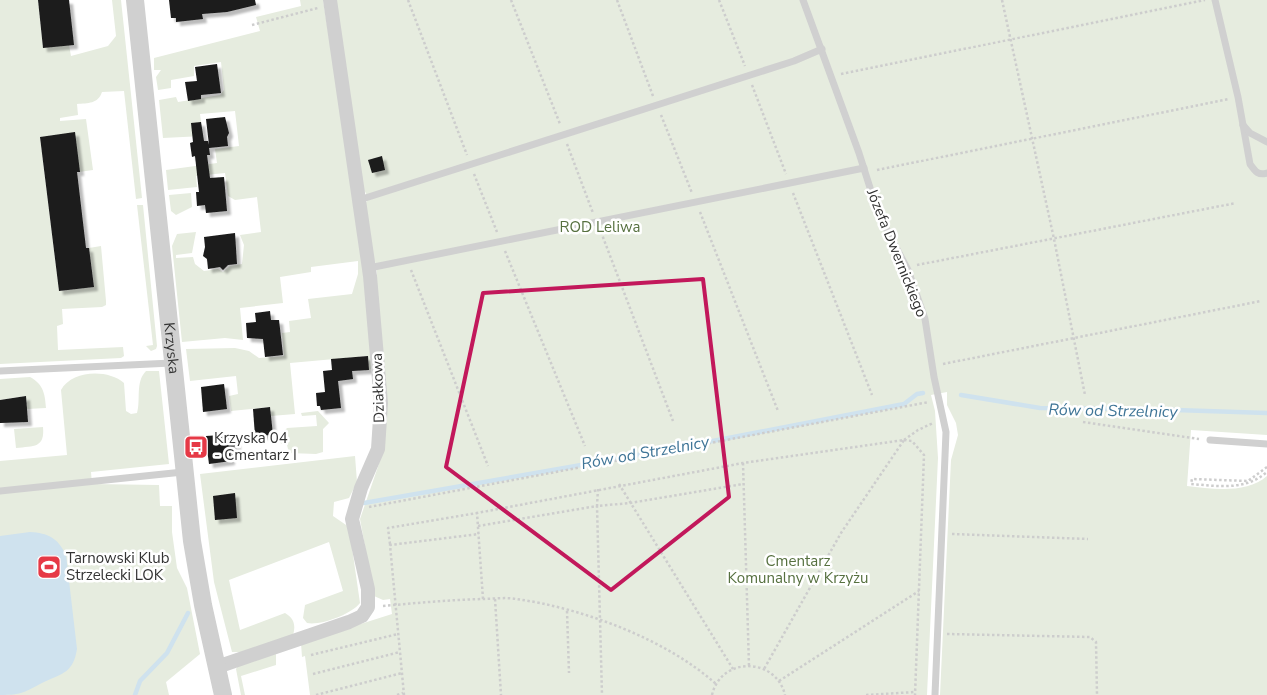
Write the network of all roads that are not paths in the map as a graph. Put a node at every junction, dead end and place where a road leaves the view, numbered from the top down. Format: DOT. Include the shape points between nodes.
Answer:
graph roads {
  1 [pos="134,0"];
  2 [pos="804,0"];
  3 [pos="1216,0"];
  4 [pos="330,2"];
  5 [pos="822,50"];
  6 [pos="1243,125"];
  7 [pos="1267,142"];
  8 [pos="865,172"];
  9 [pos="1267,173"];
  10 [pos="359,200"];
  11 [pos="369,268"];
  12 [pos="172,363"];
  13 [pos="0,371"];
  14 [pos="1210,440"];
  15 [pos="1267,444"];
  16 [pos="183,472"];
  17 [pos="0,491"];
  18 [pos="216,667"];
  19 [pos="223,695"];
  20 [pos="935,695"];
  1 -- 12 [label="street, Krzyska"];
  2 -- 5 [label="lane, Józefa Dwernickiego"];
  3 -- 6 [label="lane"];
  4 -- 10 [label="street, Działkowa"];
  5 -- 8 [label="lane, Józefa Dwernickiego"];
  5 -- 10 [label="lane"];
  6 -- 7 [label="lane"];
  6 -- 9 [label="lane" via="1250,164 1255,172"];
  8 -- 11 [label="lane"];
  8 -- 20 [label="lane, Józefa Dwernickiego" via="878,213 908,270 925,319 946,432"];
  10 -- 11 [label="street, Działkowa"];
  11 -- 18 [label="street, Działkowa" via="381,403 378,449 352,519 368,588 368,607 362,616 349,622"];
  12 -- 13 [label="lane"];
  12 -- 16 [label="street, Krzyska"];
  14 -- 15 [label="lane"];
  16 -- 17 [label="lane"];
  16 -- 18 [label="street, Krzyska" via="198,580"];
  18 -- 19 [label="street, Krzyska"];
}
